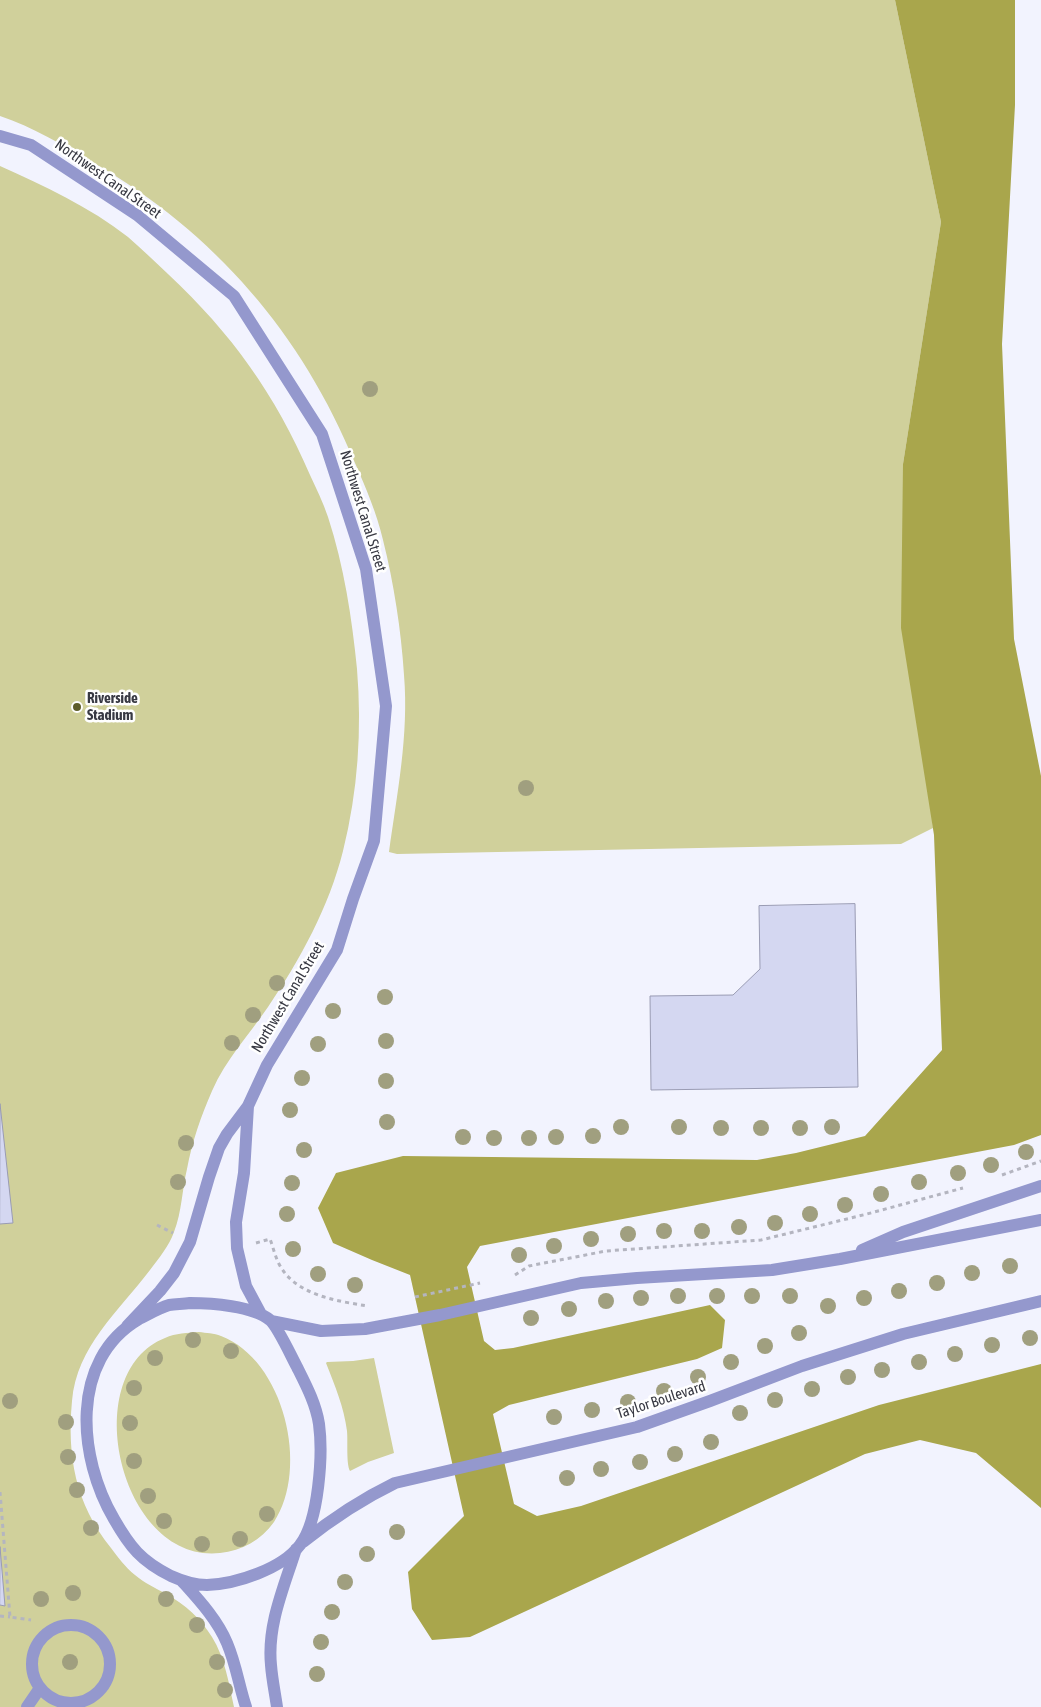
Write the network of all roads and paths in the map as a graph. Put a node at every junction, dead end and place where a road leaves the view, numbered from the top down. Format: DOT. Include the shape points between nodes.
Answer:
graph roads {
  1 [pos="0,136"];
  2 [pos="248,1106"];
  3 [pos="1041,1161"];
  4 [pos="996,1177"];
  5 [pos="1041,1186"];
  6 [pos="970,1187"];
  7 [pos="1041,1220"];
  8 [pos="157,1225"];
  9 [pos="174,1233"];
  10 [pos="258,1242"];
  11 [pos="840,1259"];
  12 [pos="507,1277"];
  13 [pos="489,1281"];
  14 [pos="406,1299"];
  15 [pos="1041,1301"];
  16 [pos="369,1307"];
  17 [pos="266,1318"];
  18 [pos="127,1326"];
  19 [pos="0,1492"];
  20 [pos="299,1547"];
  21 [pos="181,1580"];
  22 [pos="0,1616"];
  23 [pos="10,1617"];
  24 [pos="31,1620"];
  25 [pos="40,1688"];
  26 [pos="27,1707"];
  27 [pos="246,1707"];
  28 [pos="277,1707"];
  1 -- 2 [label="street, Northwest Canal Street" via="30,145 136,215 234,296 322,434 366,569 386,706 374,841 337,950 267,1065"];
  2 -- 17 [label="street, Northwest Canal Street" via="244,1173 236,1222 237,1248 246,1286"];
  2 -- 18 [label="street, Northwest Canal Street" via="220,1148 182,1258 160,1291"];
  3 -- 4 [label="path"];
  5 -- 11 [label="street" via="903,1232"];
  6 -- 12 [label="path" via="761,1240 606,1251 529,1266"];
  7 -- 11 [label="street"];
  8 -- 9 [label="path"];
  10 -- 16 [label="path" via="270,1238 280,1266 299,1287 334,1300"];
  11 -- 17 [label="street" via="772,1270 581,1283 365,1329 321,1331"];
  13 -- 14 [label="path"];
  15 -- 20 [label="street, Taylor Boulevard" via="903,1334 812,1363 637,1427 395,1484 333,1518"];
  17 -- 18 [label="street" via="231,1306 190,1303 151,1312"];
  17 -- 20 [label="street, Northwest Canal Street" via="306,1384 319,1423 321,1464 317,1492 313,1514"];
  18 -- 21 [label="street, Northwest Canal Street" via="103,1355 91,1384 86,1423 90,1460 105,1503 131,1546 146,1562"];
  19 -- 23 [label="path"];
  20 -- 21 [label="street, Taylor Boulevard" via="276,1565 252,1576 206,1585"];
  20 -- 28 [label="street, Northwest Canal Street" via="279,1599 272,1632 271,1664"];
  21 -- 27 [label="street" via="226,1640"];
  22 -- 23 [label="path"];
  23 -- 24 [label="path"];
  25 -- 25 [label="street" via="33,1675 31,1660 36,1645 46,1634 59,1626 74,1624 100,1638 108,1651 110,1666 106,1681 96,1694 82,1701 67,1702 52,1698"];
  25 -- 26 [label="street"];
}
